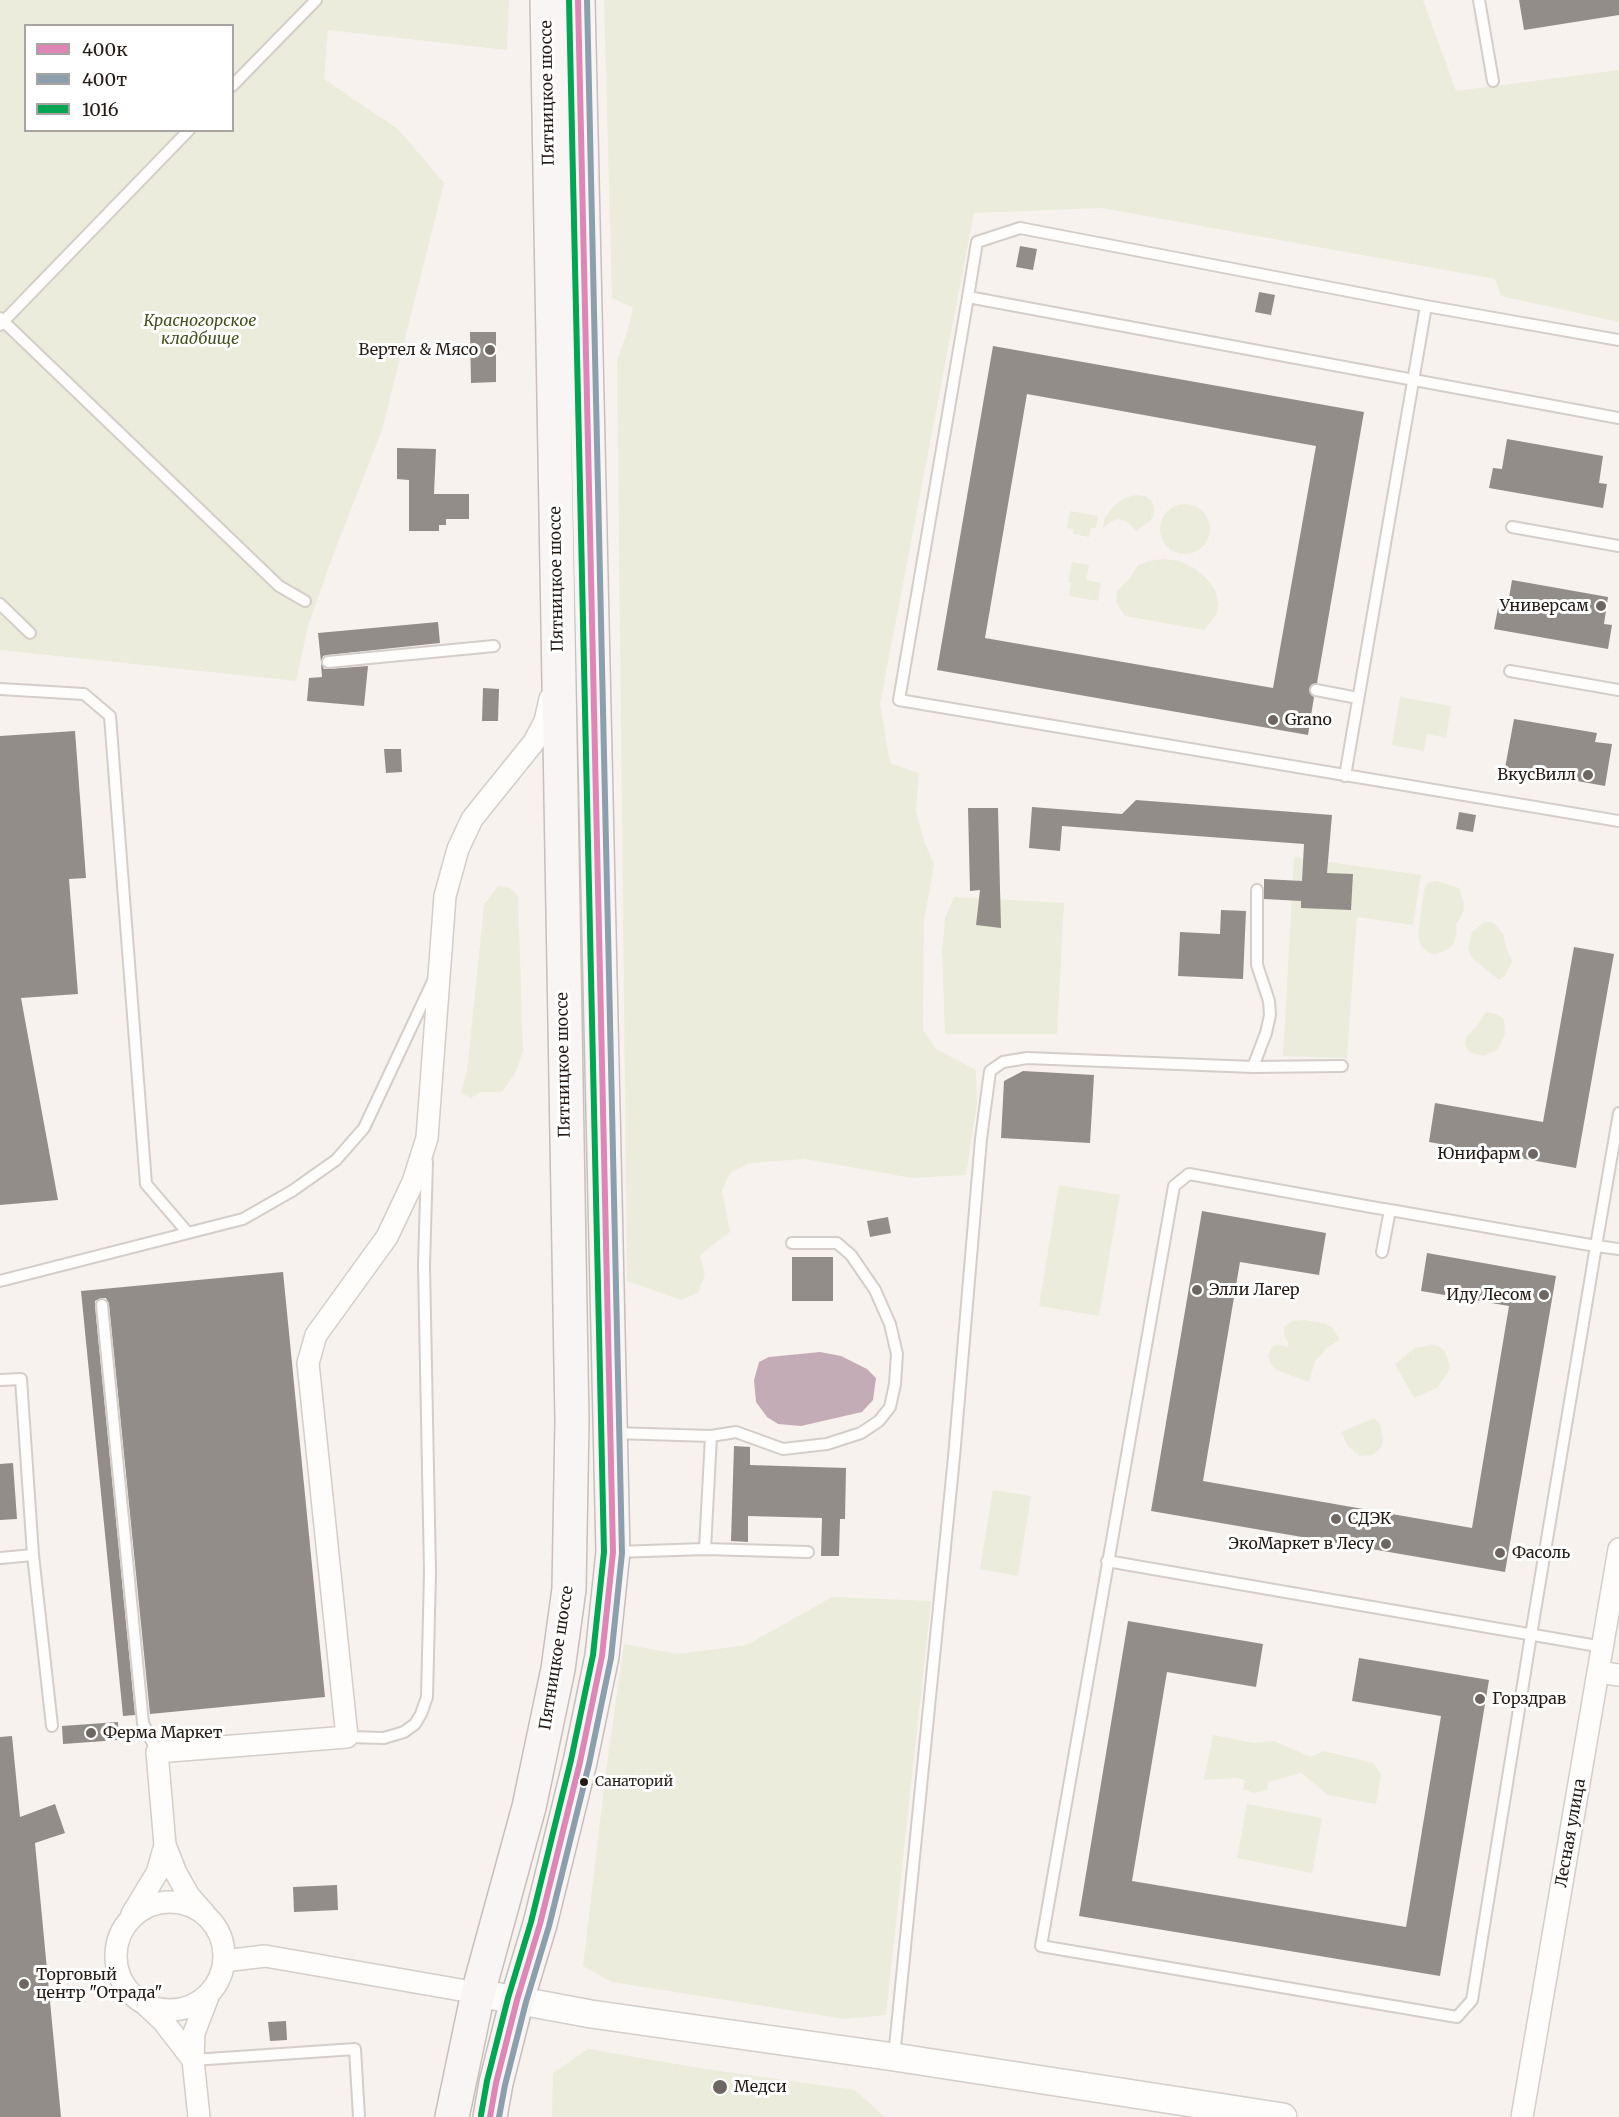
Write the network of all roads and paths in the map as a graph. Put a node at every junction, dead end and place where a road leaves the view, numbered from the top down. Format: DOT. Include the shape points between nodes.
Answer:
graph roads {
  1 [pos="316,0"];
  2 [pos="547,0"];
  3 [pos="578,0"];
  4 [pos="1479,0"];
  5 [pos="1493,81"];
  6 [pos="234,84"];
  7 [pos="187,132"];
  8 [pos="968,297"];
  9 [pos="1426,306"];
  10 [pos="1,322"];
  11 [pos="1619,340"];
  12 [pos="1413,380"];
  13 [pos="1619,418"];
  14 [pos="1512,527"];
  15 [pos="1619,546"];
  16 [pos="305,601"];
  17 [pos="0,604"];
  18 [pos="558,617"];
  19 [pos="30,633"];
  20 [pos="494,646"];
  21 [pos="328,663"];
  22 [pos="1510,671"];
  23 [pos="0,689"];
  24 [pos="1316,690"];
  25 [pos="1619,690"];
  26 [pos="1358,698"];
  27 [pos="1345,776"];
  28 [pos="1619,820"];
  29 [pos="1257,890"];
  30 [pos="439,967"];
  31 [pos="1342,1066"];
  32 [pos="1253,1067"];
  33 [pos="1619,1113"];
  34 [pos="428,1138"];
  35 [pos="1390,1210"];
  36 [pos="188,1233"];
  37 [pos="792,1243"];
  38 [pos="1596,1246"];
  39 [pos="1619,1249"];
  40 [pos="1382,1252"];
  41 [pos="0,1281"];
  42 [pos="102,1305"];
  43 [pos="0,1380"];
  44 [pos="611,1432"];
  45 [pos="711,1436"];
  46 [pos="705,1549"];
  47 [pos="1619,1549"];
  48 [pos="613,1552"];
  49 [pos="808,1552"];
  50 [pos="33,1555"];
  51 [pos="0,1558"];
  52 [pos="1107,1561"];
  53 [pos="1614,1615"];
  54 [pos="1531,1635"];
  55 [pos="1603,1647"];
  56 [pos="1609,1673"];
  57 [pos="52,1726"];
  58 [pos="347,1737"];
  59 [pos="158,1752"];
  60 [pos="165,1845"];
  61 [pos="205,1914"];
  62 [pos="126,1922"];
  63 [pos="224,1961"];
  64 [pos="209,1994"];
  65 [pos="478,1994"];
  66 [pos="517,2000"];
  67 [pos="147,2005"];
  68 [pos="894,2057"];
  69 [pos="194,2060"];
  70 [pos="199,2117"];
  71 [pos="359,2117"];
  72 [pos="452,2117"];
  73 [pos="490,2117"];
  74 [pos="1283,2117"];
  75 [pos="1522,2117"];
  1 -- 6 [label="lane"];
  2 -- 18 [label="main road, Пятницкое шоссе"];
  3 -- 44 [label="main road, Пятницкое шоссе"];
  4 -- 5 [label="lane"];
  7 -- 10 [label="lane"];
  8 -- 9 [label="lane" via="977,242 1020,228"];
  8 -- 12 [label="lane"];
  8 -- 27 [label="lane" via="899,700"];
  9 -- 11 [label="lane"];
  9 -- 12 [label="lane"];
  10 -- 16 [label="lane" via="279,586"];
  12 -- 13 [label="lane"];
  12 -- 26 [label="lane"];
  14 -- 15 [label="lane"];
  17 -- 19 [label="lane"];
  18 -- 30 [label="street" via="545,721 534,742 472,819 458,849 445,897"];
  18 -- 65 [label="main road, Пятницкое шоссе" via="572,1421 569,1589 558,1669 529,1807"];
  20 -- 21 [label="lane"];
  22 -- 25 [label="lane"];
  23 -- 36 [label="lane" via="84,694 110,716 146,1184"];
  24 -- 26 [label="lane"];
  26 -- 27 [label="lane"];
  27 -- 28 [label="lane"];
  29 -- 32 [label="lane" via="1257,965 1270,1016"];
  30 -- 34 [label="street"];
  30 -- 36 [label="lane" via="364,1128 336,1160 243,1219"];
  31 -- 32 [label="lane"];
  32 -- 68 [label="lane" via="1027,1058 1003,1062 990,1071"];
  33 -- 38 [label="lane"];
  34 -- 58 [label="street" via="387,1237 316,1335 308,1363"];
  34 -- 58 [label="lane" via="424,1265 430,1572 427,1697 422,1714 404,1732 384,1738"];
  35 -- 38 [label="lane"];
  35 -- 40 [label="lane"];
  35 -- 52 [label="lane" via="1189,1174 1174,1186"];
  36 -- 41 [label="lane"];
  37 -- 45 [label="lane" via="837,1243 851,1255 875,1290 890,1324 897,1354 890,1407 879,1421 861,1433 827,1444 783,1449 736,1432"];
  38 -- 39 [label="lane"];
  38 -- 54 [label="lane"];
  42 -- 59 [label="lane" via="143,1723"];
  43 -- 50 [label="lane" via="21,1379"];
  44 -- 45 [label="lane"];
  44 -- 48 [label="main road, Пятницкое шоссе"];
  45 -- 46 [label="lane"];
  46 -- 48 [label="lane"];
  46 -- 49 [label="lane"];
  47 -- 53 [label="street, Лесная улица"];
  48 -- 66 [label="main road, Пятницкое шоссе" via="602,1656 580,1762"];
  50 -- 51 [label="lane"];
  50 -- 57 [label="lane"];
  52 -- 54 [label="lane"];
  52 -- 54 [label="lane" via="1041,1946 1457,2017 1472,2000"];
  53 -- 55 [label="street, Лесная улица"];
  54 -- 55 [label="lane"];
  55 -- 56 [label="street, Лесная улица"];
  56 -- 75 [label="street, Лесная улица"];
  58 -- 59 [label="street"];
  59 -- 60 [label="street"];
  60 -- 61 [label="street" via="189,1896"];
  60 -- 62 [label="street" via="157,1873"];
  61 -- 62 [label="street" via="174,1901 140,1910"];
  61 -- 63 [label="street" via="223,1944"];
  62 -- 67 [label="street" via="117,1939 118,1975 127,1991"];
  63 -- 64 [label="street" via="220,1979"];
  63 -- 65 [label="street" via="265,1956"];
  64 -- 67 [label="street" via="194,2005 177,2010 158,2010"];
  64 -- 69 [label="street" via="194,2033"];
  65 -- 66 [label="street"];
  65 -- 72 [label="main road, Пятницкое шоссе"];
  66 -- 68 [label="street"];
  66 -- 73 [label="main road, Пятницкое шоссе"];
  67 -- 69 [label="street"];
  68 -- 74 [label="street"];
  69 -- 70 [label="street"];
  69 -- 71 [label="lane" via="355,2049"];
}
